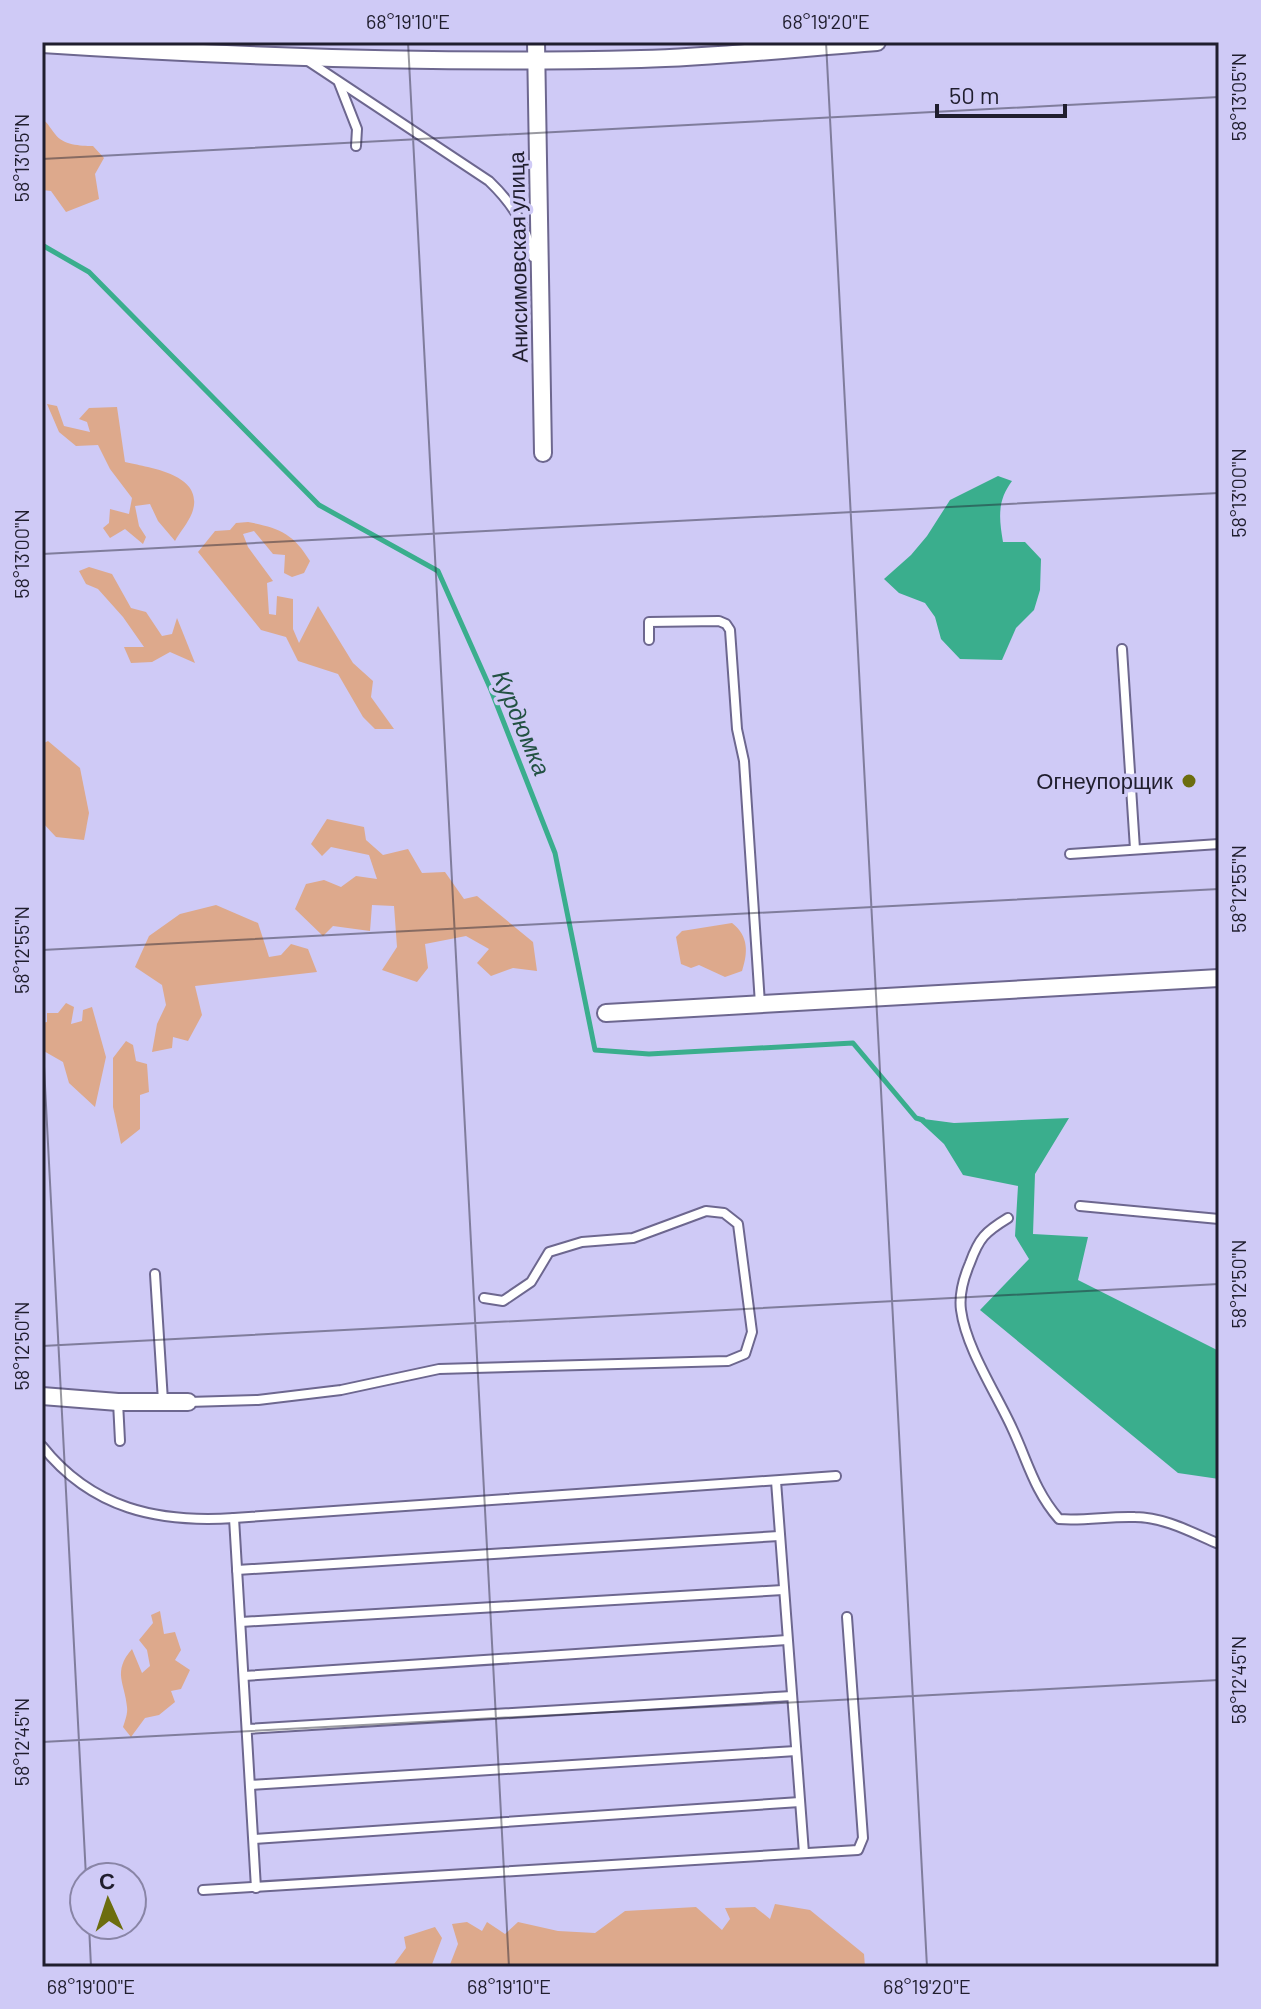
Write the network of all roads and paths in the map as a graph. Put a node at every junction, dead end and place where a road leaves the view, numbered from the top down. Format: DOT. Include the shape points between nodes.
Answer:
graph roads {
  1 [pos="536,42"];
  2 [pos="877,42"];
  3 [pos="42,44"];
  4 [pos="301,57"];
  5 [pos="538,59"];
  6 [pos="339,82"];
  7 [pos="356,146"];
  8 [pos="540,292"];
  9 [pos="543,453"];
  10 [pos="649,640"];
  11 [pos="1122,649"];
  12 [pos="1219,844"];
  13 [pos="1135,849"];
  14 [pos="1070,854"];
  15 [pos="1219,978"];
  16 [pos="760,1005"];
  17 [pos="606,1013"];
  18 [pos="1080,1206"];
  19 [pos="1008,1218"];
  20 [pos="1219,1219"];
  21 [pos="155,1274"];
  22 [pos="484,1298"];
  23 [pos="42,1396"];
  24 [pos="118,1402"];
  25 [pos="188,1402"];
  26 [pos="163,1403"];
  27 [pos="120,1441"];
  28 [pos="42,1446"];
  29 [pos="836,1476"];
  30 [pos="776,1481"];
  31 [pos="234,1518"];
  32 [pos="779,1536"];
  33 [pos="1219,1544"];
  34 [pos="237,1570"];
  35 [pos="783,1590"];
  36 [pos="847,1617"];
  37 [pos="241,1622"];
  38 [pos="787,1640"];
  39 [pos="244,1676"];
  40 [pos="792,1696"];
  41 [pos="247,1729"];
  42 [pos="796,1751"];
  43 [pos="250,1785"];
  44 [pos="800,1802"];
  45 [pos="254,1839"];
  46 [pos="804,1853"];
  47 [pos="256,1888"];
  48 [pos="203,1890"];
  1 -- 5 [label="street, Анисимовская улица"];
  2 -- 5 [label="street" via="701,57"];
  3 -- 4 [label="street"];
  4 -- 5 [label="street"];
  4 -- 6 [label="lane"];
  5 -- 8 [label="street, Анисимовская улица"];
  6 -- 7 [label="lane" via="357,129"];
  6 -- 8 [label="lane" via="489,181 509,200 521,219"];
  8 -- 9 [label="street, Анисимовская улица"];
  10 -- 16 [label="lane" via="649,622 719,621 730,630"];
  11 -- 13 [label="lane"];
  12 -- 13 [label="lane"];
  13 -- 14 [label="lane"];
  15 -- 16 [label="street"];
  16 -- 17 [label="street"];
  18 -- 20 [label="lane"];
  19 -- 33 [label="lane" via="986,1231 976,1246 964,1276 961,1310 1041,1499 1059,1519 1136,1517 1170,1523"];
  21 -- 26 [label="lane"];
  22 -- 25 [label="lane" via="503,1301 531,1282 549,1252 582,1242 633,1238 706,1211 724,1213 738,1224 752,1332 745,1354 728,1361 439,1369 341,1390"];
  23 -- 24 [label="street"];
  24 -- 26 [label="street"];
  24 -- 27 [label="lane"];
  25 -- 26 [label="street"];
  28 -- 31 [label="lane" via="82,1486 136,1512 199,1520"];
  29 -- 30 [label="lane"];
  30 -- 31 [label="lane"];
  30 -- 32 [label="lane"];
  31 -- 34 [label="lane"];
  32 -- 34 [label="lane"];
  32 -- 35 [label="lane"];
  34 -- 37 [label="lane"];
  35 -- 37 [label="lane"];
  35 -- 38 [label="lane"];
  36 -- 46 [label="lane" via="863,1838 858,1850"];
  37 -- 39 [label="lane"];
  38 -- 39 [label="lane"];
  38 -- 40 [label="lane"];
  39 -- 41 [label="lane"];
  40 -- 41 [label="lane"];
  40 -- 42 [label="lane"];
  41 -- 43 [label="lane"];
  42 -- 43 [label="lane"];
  42 -- 44 [label="lane"];
  43 -- 45 [label="lane"];
  44 -- 45 [label="lane"];
  44 -- 46 [label="lane"];
  45 -- 47 [label="lane"];
  46 -- 47 [label="lane"];
  47 -- 48 [label="lane"];
}
